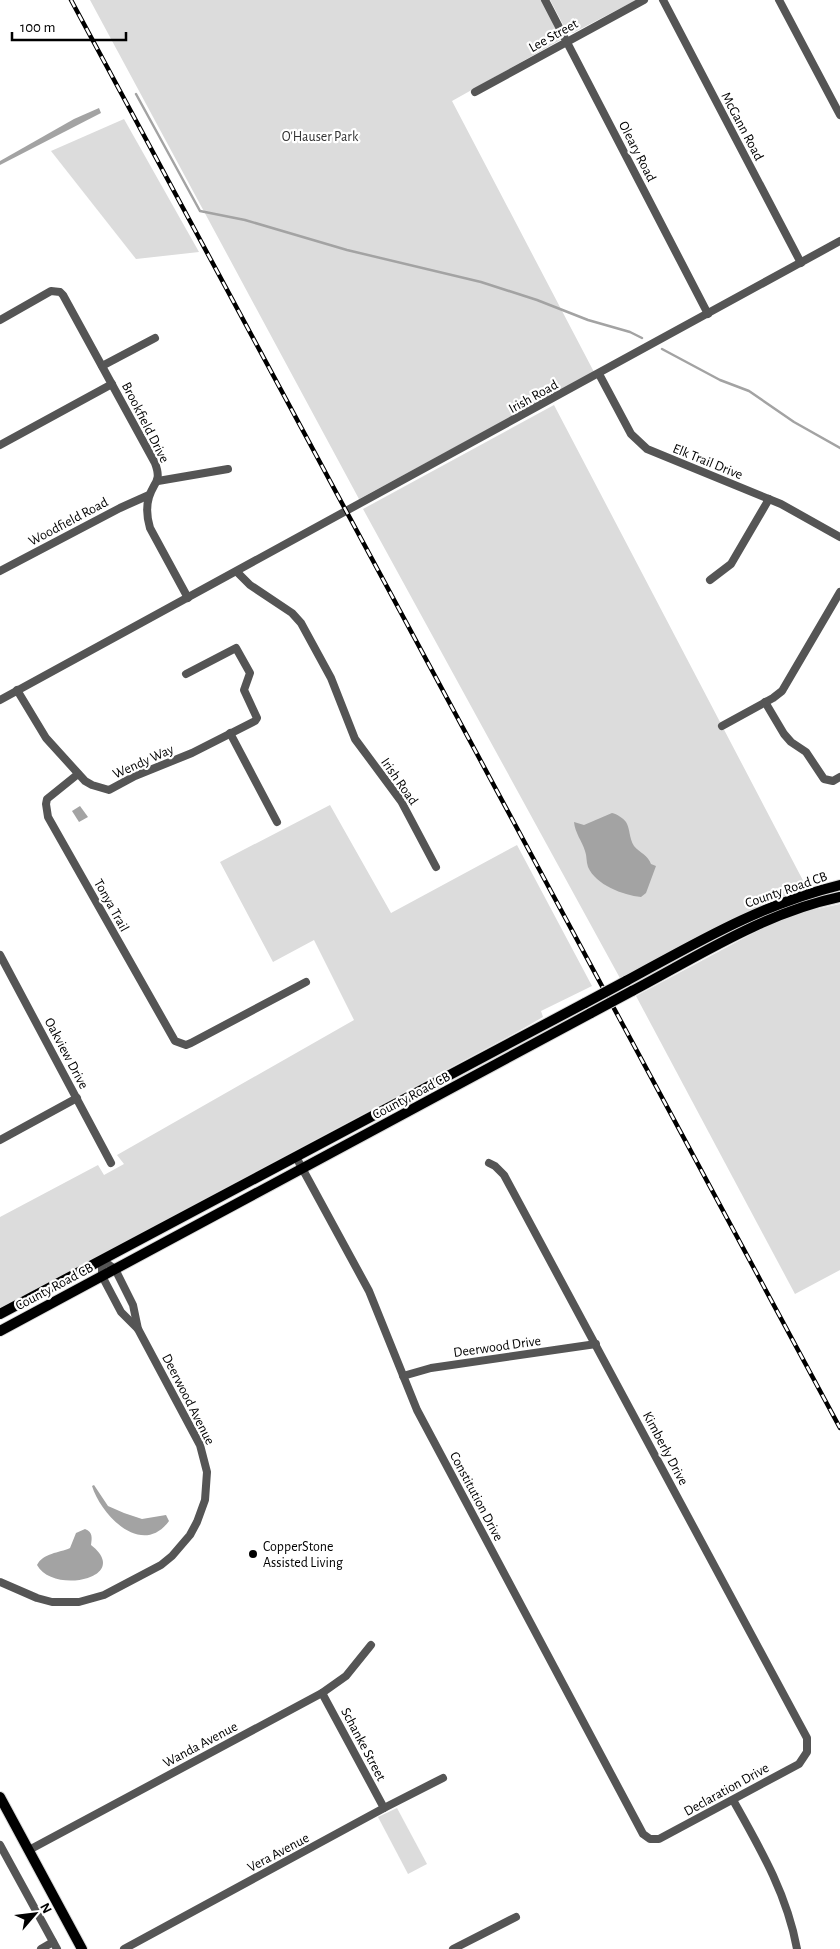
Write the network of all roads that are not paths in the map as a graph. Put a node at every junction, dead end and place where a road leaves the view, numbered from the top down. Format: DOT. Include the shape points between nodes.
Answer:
graph roads {
  1 [pos="545,0"];
  2 [pos="644,0"];
  3 [pos="663,0"];
  4 [pos="779,0"];
  5 [pos="567,42"];
  6 [pos="475,92"];
  7 [pos="840,116"];
  8 [pos="840,241"];
  9 [pos="801,263"];
  10 [pos="708,314"];
  11 [pos="0,320"];
  12 [pos="155,338"];
  13 [pos="102,366"];
  14 [pos="599,374"];
  15 [pos="112,384"];
  16 [pos="0,445"];
  17 [pos="228,469"];
  18 [pos="158,481"];
  19 [pos="149,495"];
  20 [pos="769,499"];
  21 [pos="840,537"];
  22 [pos="0,571"];
  23 [pos="237,572"];
  24 [pos="710,580"];
  25 [pos="840,592"];
  26 [pos="188,598"];
  27 [pos="186,674"];
  28 [pos="17,690"];
  29 [pos="0,700"];
  30 [pos="766,702"];
  31 [pos="722,726"];
  32 [pos="230,733"];
  33 [pos="78,774"];
  34 [pos="840,777"];
  35 [pos="277,822"];
  36 [pos="436,866"];
  37 [pos="840,885"];
  38 [pos="840,897"];
  39 [pos="0,955"];
  40 [pos="306,982"];
  41 [pos="629,986"];
  42 [pos="588,1008"];
  43 [pos="77,1098"];
  44 [pos="0,1140"];
  45 [pos="296,1157"];
  46 [pos="111,1163"];
  47 [pos="490,1163"];
  48 [pos="303,1169"];
  49 [pos="102,1260"];
  50 [pos="115,1269"];
  51 [pos="102,1276"];
  52 [pos="0,1314"];
  53 [pos="138,1329"];
  54 [pos="0,1331"];
  55 [pos="596,1344"];
  56 [pos="403,1376"];
  57 [pos="0,1582"];
  58 [pos="371,1645"];
  59 [pos="322,1693"];
  60 [pos="807,1752"];
  61 [pos="443,1778"];
  62 [pos="0,1797"];
  63 [pos="733,1800"];
  64 [pos="384,1808"];
  65 [pos="650,1839"];
  66 [pos="0,1845"];
  67 [pos="29,1850"];
  68 [pos="516,1917"];
  69 [pos="55,1946"];
  70 [pos="41,1949"];
  71 [pos="82,1949"];
  72 [pos="124,1949"];
  73 [pos="453,1949"];
  74 [pos="797,1949"];
  1 -- 5 [label="street, Oleary Road"];
  2 -- 5 [label="street, Lee Street"];
  3 -- 9 [label="street, McGann Road"];
  4 -- 7 [label="street"];
  5 -- 6 [label="street, Lee Street"];
  5 -- 10 [label="street, Oleary Road"];
  8 -- 9 [label="street, Irish Road"];
  9 -- 10 [label="street, Irish Road"];
  10 -- 14 [label="street, Irish Road"];
  11 -- 13 [label="street, Brookfield Drive" via="49,292 63,294"];
  12 -- 13 [label="street"];
  13 -- 15 [label="street, Brookfield Drive"];
  14 -- 20 [label="street, Elk Trail Drive" via="631,434 647,449"];
  14 -- 23 [label="street, Irish Road"];
  15 -- 16 [label="street"];
  15 -- 18 [label="street, Brookfield Drive" via="155,463"];
  17 -- 18 [label="street"];
  18 -- 19 [label="street, Brookfield Drive"];
  19 -- 22 [label="street, Woodfield Road"];
  19 -- 26 [label="street" via="147,512 150,528"];
  20 -- 21 [label="street, Elk Trail Drive"];
  20 -- 24 [label="street" via="731,564"];
  23 -- 26 [label="street, Irish Road"];
  23 -- 36 [label="street, Irish Road" via="301,623 331,678 355,740 402,801"];
  25 -- 30 [label="street" via="782,691"];
  26 -- 28 [label="street, Irish Road"];
  27 -- 32 [label="street, Wendy Way" via="236,648 250,672 244,690 257,718"];
  28 -- 29 [label="street, Irish Road"];
  28 -- 33 [label="street, Wendy Way" via="46,738"];
  30 -- 31 [label="street"];
  30 -- 34 [label="street" via="787,739 806,752 821,776 828,781"];
  32 -- 33 [label="street, Wendy Way" via="109,790 92,786"];
  32 -- 35 [label="street"];
  33 -- 40 [label="street, Tonya Trail" via="47,799 48,817 171,1037 186,1045"];
  37 -- 41 [label="main road, County Road CB" via="754,913"];
  38 -- 41 [label="main road, County Road CB" via="802,906 757,924"];
  39 -- 43 [label="street, Oakview Drive"];
  41 -- 42 [label="main road, County Road CB, bridge"];
  42 -- 45 [label="main road, County Road CB"];
  42 -- 48 [label="main road, County Road CB"];
  43 -- 44 [label="street"];
  43 -- 46 [label="street, Oakview Drive"];
  45 -- 48 [label="street, Constitution Drive"];
  45 -- 49 [label="main road, County Road CB"];
  47 -- 55 [label="street, Kimberly Drive" via="504,1175"];
  48 -- 50 [label="main road, County Road CB"];
  48 -- 56 [label="street, Constitution Drive" via="369,1291"];
  49 -- 50 [label="street, Deerwood Avenue"];
  49 -- 51 [label="street, Deerwood Avenue"];
  49 -- 52 [label="main road, County Road CB"];
  50 -- 51 [label="main road, County Road CB"];
  50 -- 53 [label="street, Deerwood Avenue" via="133,1305"];
  51 -- 53 [label="street, Deerwood Avenue" via="121,1312"];
  51 -- 54 [label="main road, County Road CB"];
  53 -- 57 [label="street, Deerwood Avenue" via="204,1456 207,1485 197,1522 182,1546 161,1565 91,1600 52,1602"];
  55 -- 56 [label="street, Deerwood Drive" via="432,1368"];
  55 -- 60 [label="street, Kimberly Drive" via="806,1734"];
  56 -- 65 [label="street, Constitution Drive" via="417,1410 518,1602 643,1834"];
  58 -- 59 [label="street, Wanda Avenue" via="346,1676"];
  59 -- 64 [label="street, Schanke Street"];
  59 -- 67 [label="street, Wanda Avenue"];
  60 -- 63 [label="street, Declaration Drive" via="799,1764"];
  61 -- 64 [label="street, Vera Avenue"];
  62 -- 67 [label="main road"];
  63 -- 65 [label="street, Declaration Drive" via="662,1838"];
  63 -- 74 [label="street" via="780,1888"];
  64 -- 72 [label="street, Vera Avenue"];
  66 -- 69 [label="street"];
  67 -- 71 [label="main road"];
  68 -- 73 [label="street"];
  69 -- 70 [label="street"];
}
